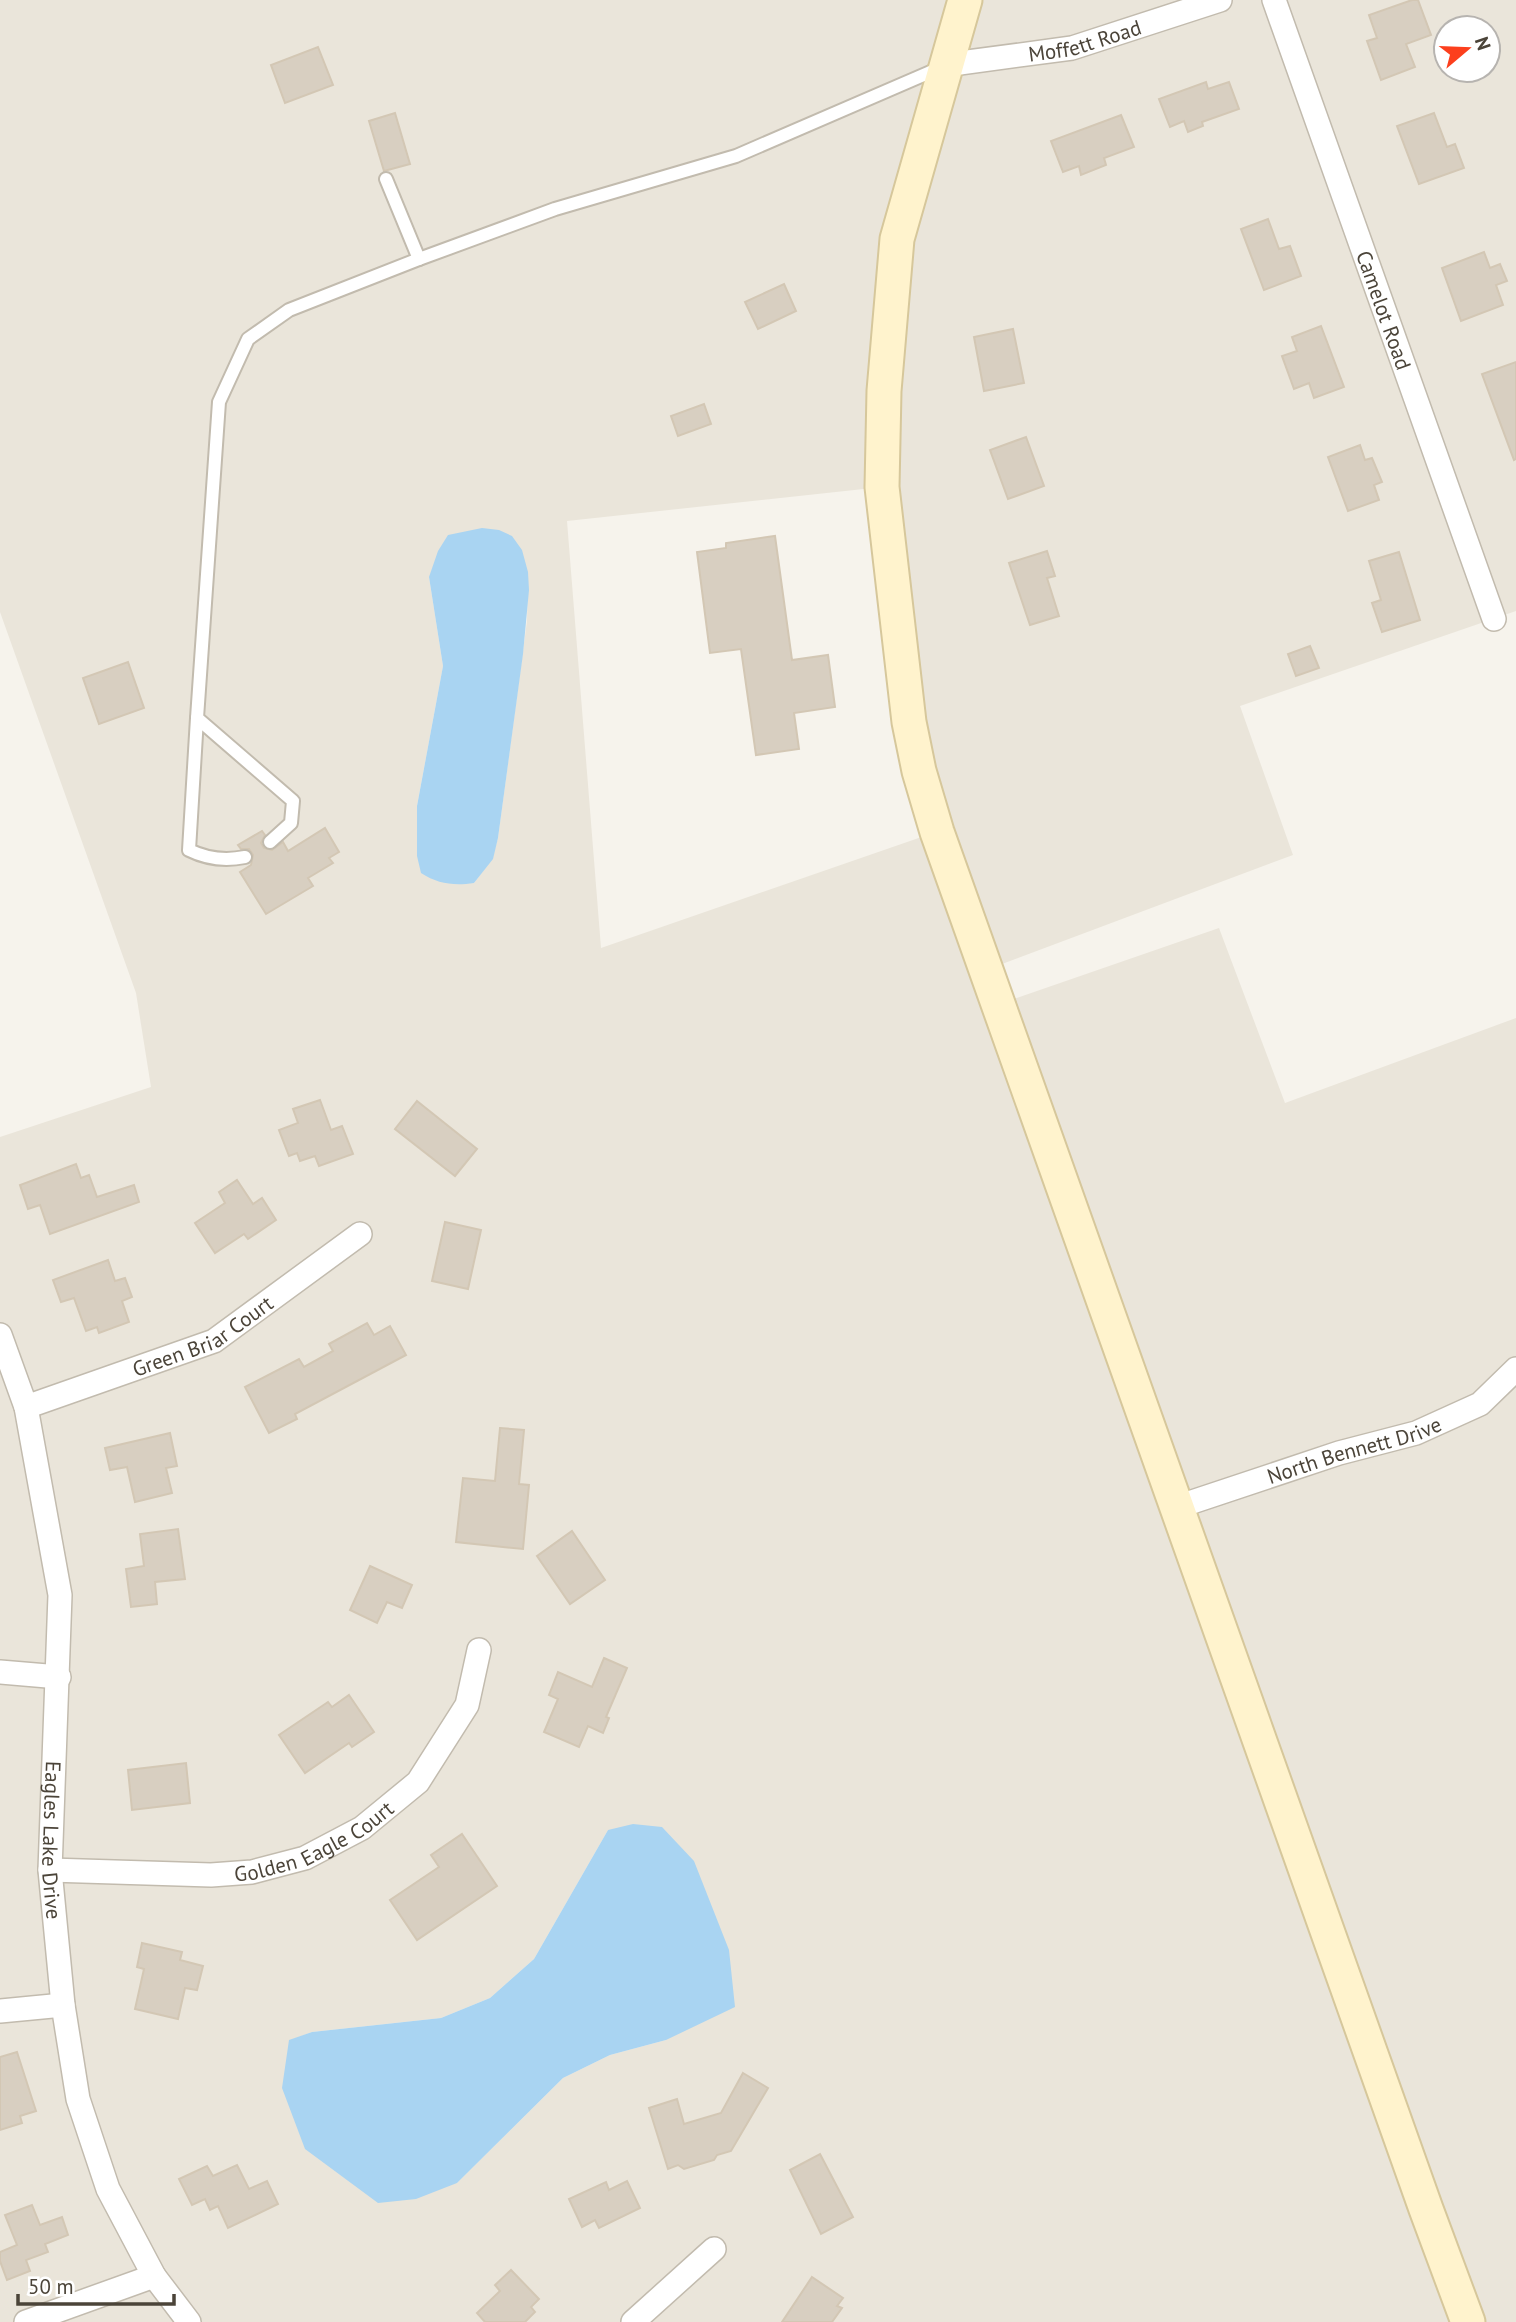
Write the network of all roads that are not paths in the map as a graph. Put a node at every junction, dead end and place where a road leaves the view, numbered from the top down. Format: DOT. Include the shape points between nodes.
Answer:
graph roads {
  1 [pos="965,0"];
  2 [pos="1220,0"];
  3 [pos="1274,0"];
  4 [pos="945,65"];
  5 [pos="386,179"];
  6 [pos="419,258"];
  7 [pos="1494,619"];
  8 [pos="197,718"];
  9 [pos="270,842"];
  10 [pos="244,857"];
  11 [pos="360,1234"];
  12 [pos="0,1335"];
  13 [pos="1516,1369"];
  14 [pos="26,1407"];
  15 [pos="1177,1507"];
  16 [pos="479,1650"];
  17 [pos="0,1672"];
  18 [pos="58,1677"];
  19 [pos="50,1870"];
  20 [pos="63,2005"];
  21 [pos="0,2011"];
  22 [pos="714,2249"];
  23 [pos="153,2276"];
  24 [pos="26,2322"];
  25 [pos="189,2322"];
  26 [pos="633,2322"];
  27 [pos="1468,2322"];
  1 -- 4 [label="main road"];
  2 -- 4 [label="street, Moffett Road" via="1072,48"];
  3 -- 7 [label="street, Camelot Road"];
  4 -- 6 [label="lane" via="736,156 555,209"];
  4 -- 15 [label="main road" via="897,239 884,391 882,487 909,722 937,832"];
  5 -- 6 [label="lane"];
  6 -- 8 [label="lane" via="289,310 248,339 219,402"];
  8 -- 9 [label="lane" via="293,801 291,823"];
  8 -- 10 [label="lane" via="189,849 213,858"];
  11 -- 14 [label="street, Green Briar Court" via="214,1341"];
  12 -- 14 [label="street, Eagles Lake Drive"];
  13 -- 15 [label="street, North Bennett Drive" via="1480,1404 1416,1433 1339,1453"];
  14 -- 18 [label="street, Eagles Lake Drive" via="60,1595"];
  15 -- 27 [label="main road"];
  16 -- 19 [label="street, Golden Eagle Court" via="467,1705 418,1782 362,1828 305,1858 252,1872 211,1875"];
  17 -- 18 [label="street"];
  18 -- 19 [label="street, Eagles Lake Drive"];
  19 -- 20 [label="street, Eagles Lake Drive"];
  20 -- 21 [label="street"];
  20 -- 23 [label="street, Eagles Lake Drive" via="78,2099 108,2189"];
  22 -- 26 [label="street"];
  23 -- 24 [label="street"];
  23 -- 25 [label="street, Eagles Lake Drive"];
}
